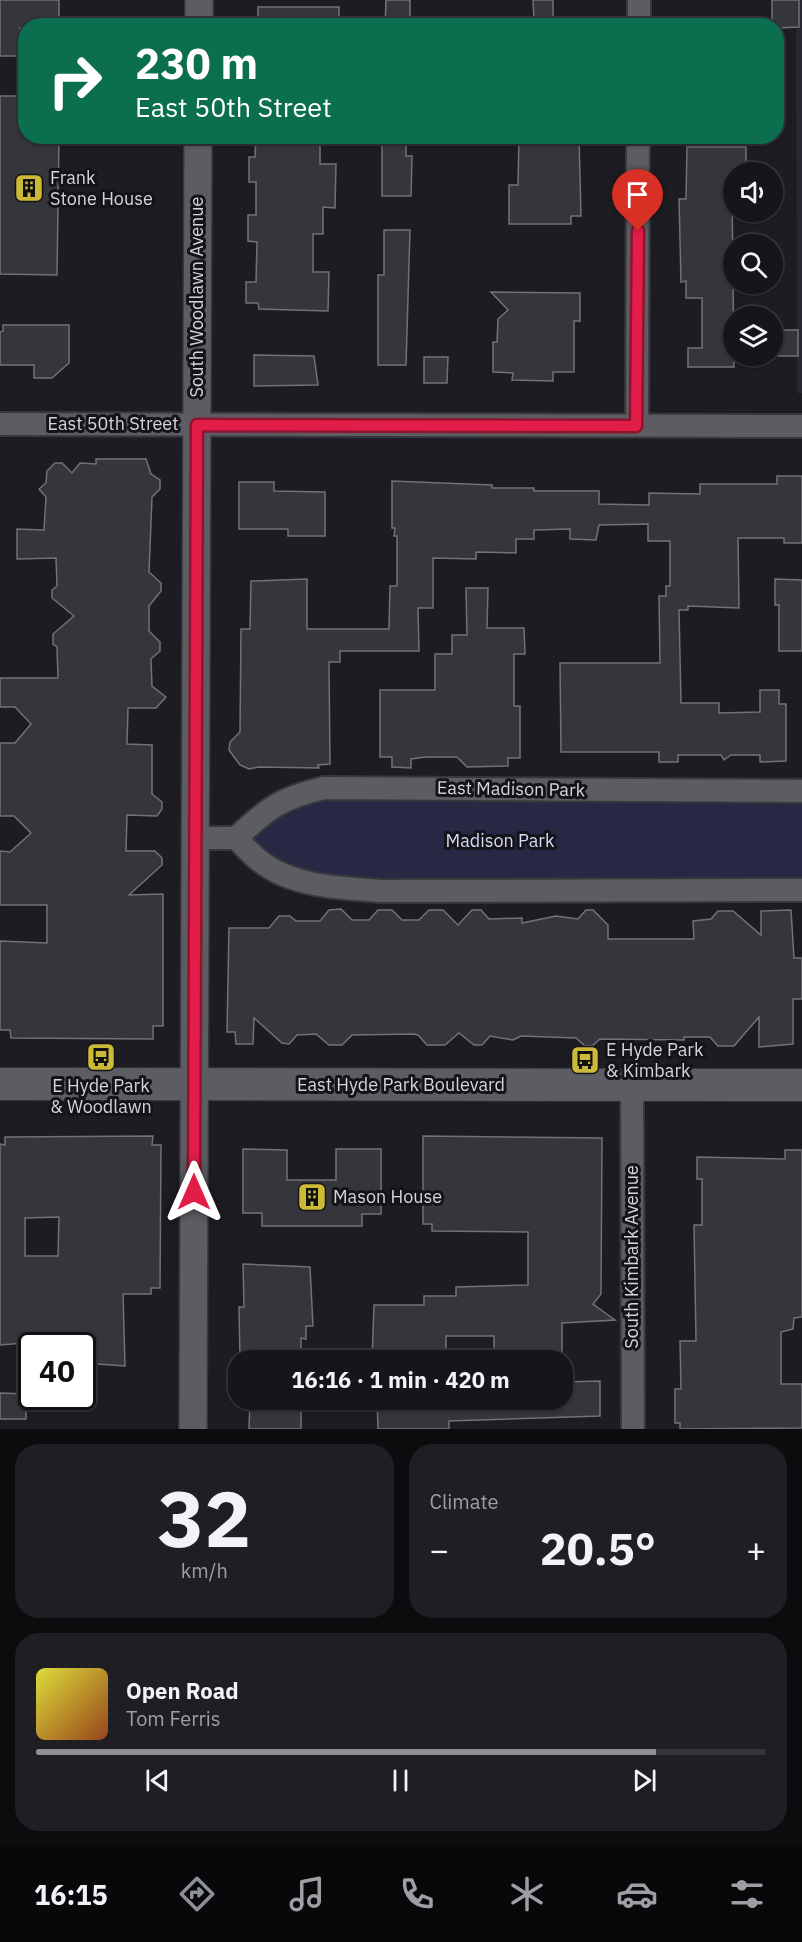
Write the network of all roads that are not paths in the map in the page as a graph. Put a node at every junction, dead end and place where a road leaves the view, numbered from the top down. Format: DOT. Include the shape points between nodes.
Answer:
graph roads {
  1 [pos="199,0"];
  2 [pos="639,0"];
  3 [pos="199,18"];
  4 [pos="639,18"];
  5 [pos="198,144"];
  6 [pos="638,144"];
  7 [pos="0,424"];
  8 [pos="197,425"];
  9 [pos="636,426"];
  10 [pos="802,426"];
  11 [pos="802,791"];
  12 [pos="196,838"];
  13 [pos="236,838"];
  14 [pos="802,890"];
  15 [pos="0,1084"];
  16 [pos="194,1084"];
  17 [pos="632,1085"];
  18 [pos="802,1085"];
  19 [pos="193,1429"];
  20 [pos="633,1429"];
  1 -- 3 [label="street"];
  2 -- 4 [label="street"];
  5 -- 8 [label="street, South Woodlawn Avenue"];
  6 -- 9 [label="street"];
  7 -- 8 [label="street, East 50th Street"];
  8 -- 9 [label="street, East 50th Street"];
  8 -- 12 [label="street, South Woodlawn Avenue"];
  9 -- 10 [label="street, East 50th Street"];
  11 -- 13 [label="street, East Madison Park" via="324,788 292,796 266,809"];
  12 -- 13 [label="street"];
  12 -- 16 [label="street, South Woodlawn Avenue"];
  13 -- 14 [label="street" via="278,873 336,887 382,891"];
  15 -- 16 [label="main road, East Hyde Park Boulevard"];
  16 -- 17 [label="main road, East Hyde Park Boulevard"];
  16 -- 19 [label="street, South Woodlawn Avenue"];
  17 -- 18 [label="main road, East Hyde Park Boulevard"];
  17 -- 20 [label="street, South Kimbark Avenue"];
}
